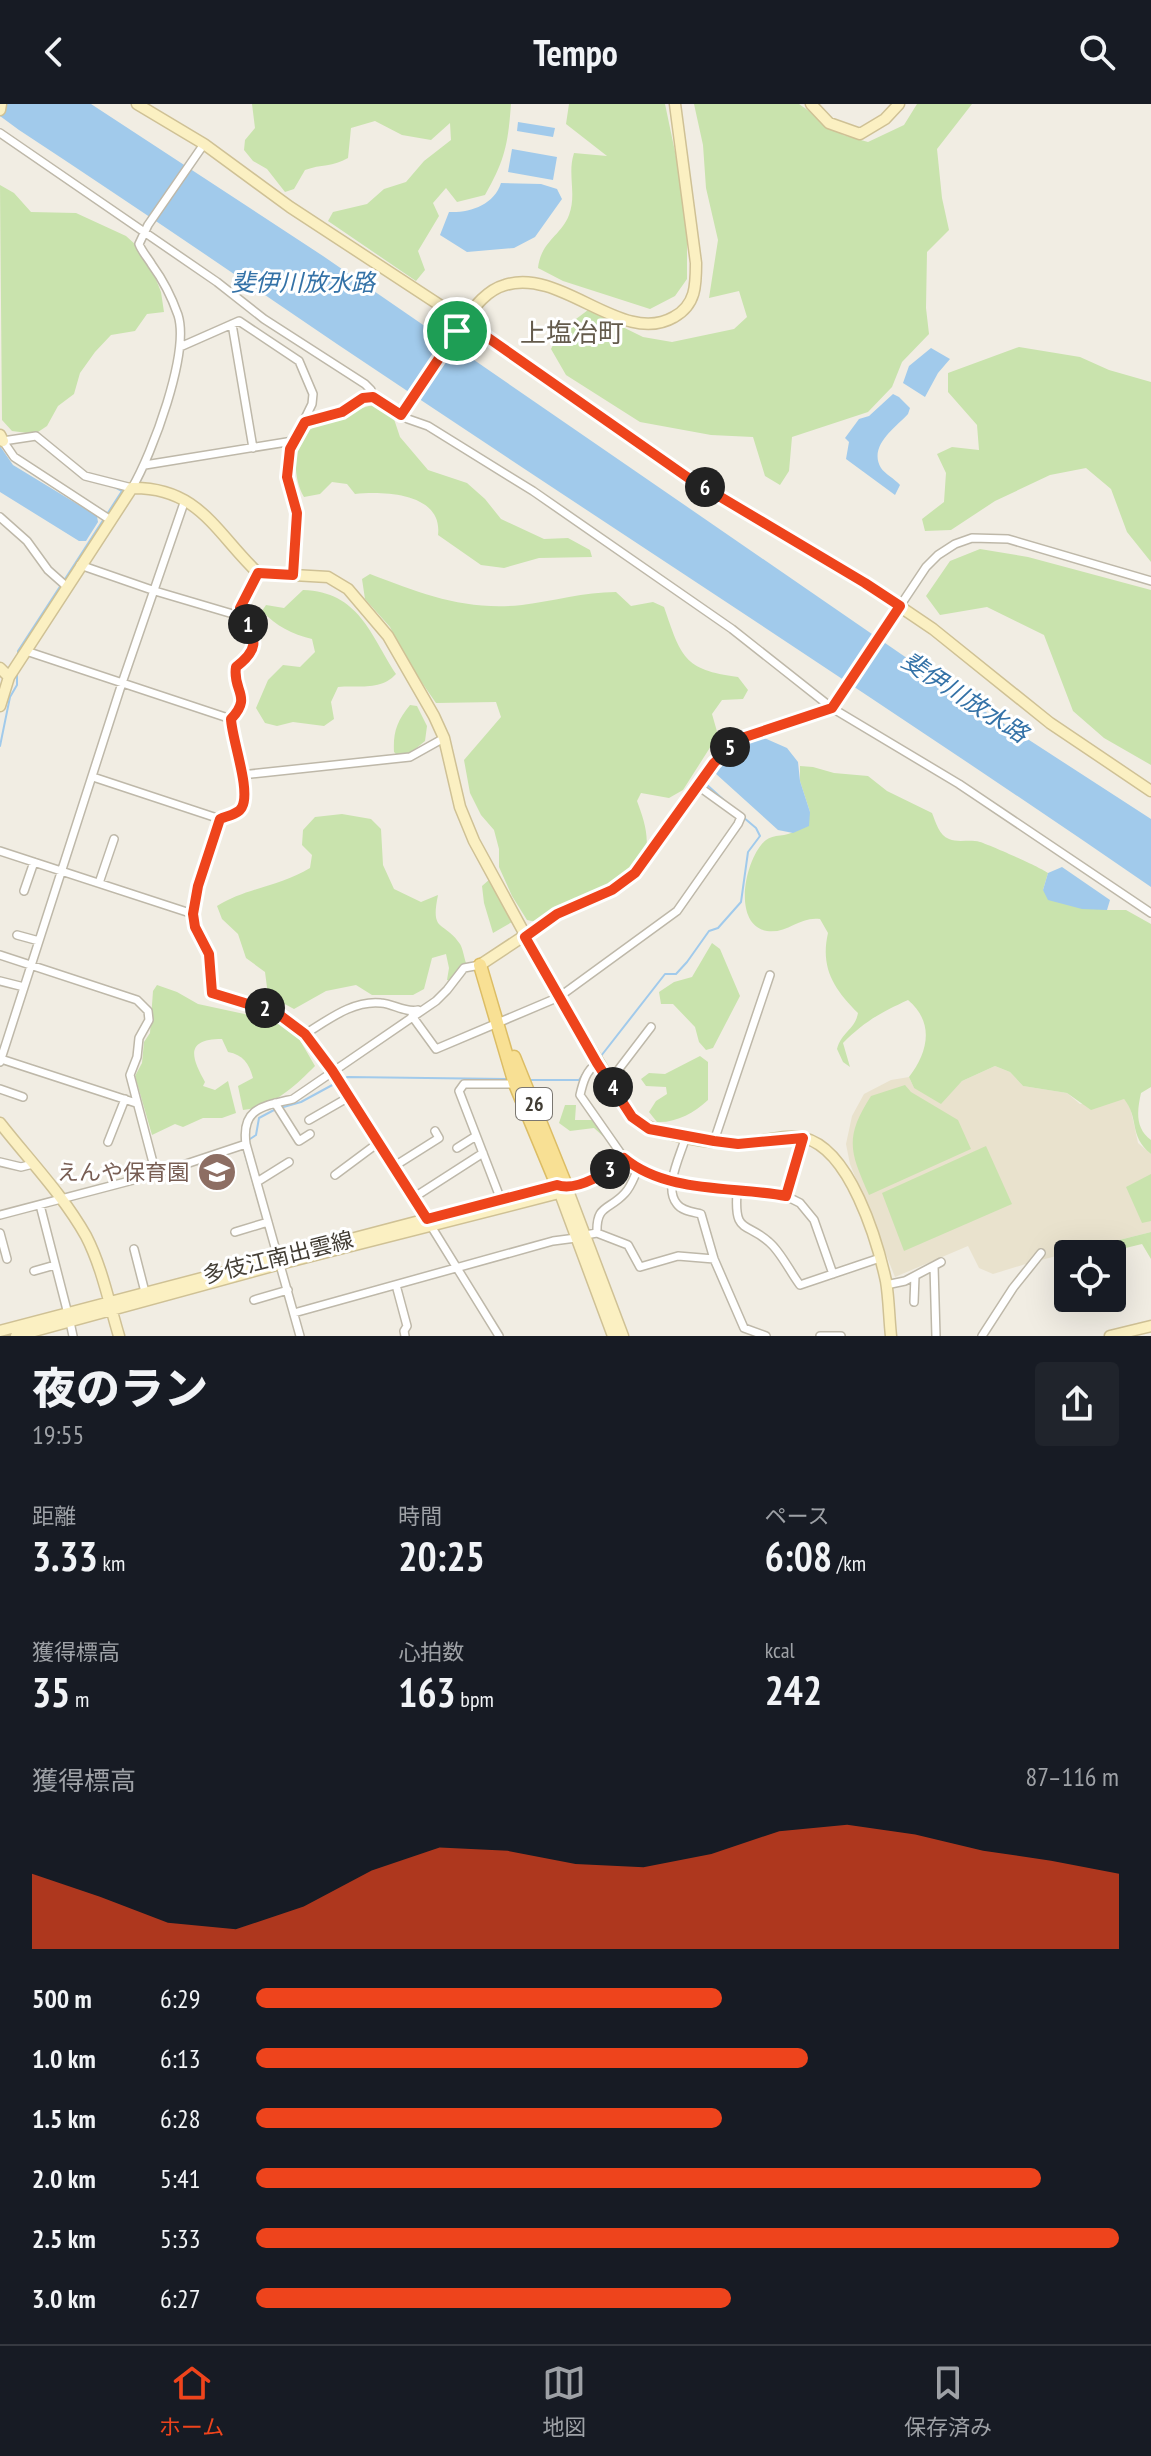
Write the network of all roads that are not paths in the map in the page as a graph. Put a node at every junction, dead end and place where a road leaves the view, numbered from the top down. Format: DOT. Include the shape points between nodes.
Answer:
graph roads {
  1 [pos="137,104"];
  2 [pos="675,104"];
  3 [pos="811,104"];
  4 [pos="899,104"];
  5 [pos="0,133"];
  6 [pos="204,144"];
  7 [pos="146,229"];
  8 [pos="464,321"];
  9 [pos="232,324"];
  10 [pos="180,347"];
  11 [pos="373,397"];
  12 [pos="401,415"];
  13 [pos="299,429"];
  14 [pos="2,438"];
  15 [pos="293,441"];
  16 [pos="253,448"];
  17 [pos="145,465"];
  18 [pos="132,488"];
  19 [pos="185,500"];
  20 [pos="0,517"];
  21 [pos="109,519"];
  22 [pos="80,565"];
  23 [pos="258,573"];
  24 [pos="293,575"];
  25 [pos="1151,581"];
  26 [pos="66,586"];
  27 [pos="155,591"];
  28 [pos="900,606"];
  29 [pos="243,617"];
  30 [pos="26,651"];
  31 [pos="0,668"];
  32 [pos="9,677"];
  33 [pos="122,683"];
  34 [pos="0,706"];
  35 [pos="832,708"];
  36 [pos="231,719"];
  37 [pos="444,738"];
  38 [pos="241,775"];
  39 [pos="93,777"];
  40 [pos="698,786"];
  41 [pos="1151,791"];
  42 [pos="220,819"];
  43 [pos="114,839"];
  44 [pos="0,851"];
  45 [pos="34,862"];
  46 [pos="62,871"];
  47 [pos="99,883"];
  48 [pos="24,891"];
  49 [pos="1151,913"];
  50 [pos="193,914"];
  51 [pos="17,935"];
  52 [pos="525,937"];
  53 [pos="39,941"];
  54 [pos="0,955"];
  55 [pos="31,965"];
  56 [pos="480,965"];
  57 [pos="770,975"];
  58 [pos="0,981"];
  59 [pos="24,987"];
  60 [pos="559,997"];
  61 [pos="420,1010"];
  62 [pos="412,1016"];
  63 [pos="497,1022"];
  64 [pos="651,1027"];
  65 [pos="305,1034"];
  66 [pos="1,1061"];
  67 [pos="597,1063"];
  68 [pos="332,1070"];
  69 [pos="609,1082"];
  70 [pos="520,1084"];
  71 [pos="0,1089"];
  72 [pos="23,1097"];
  73 [pos="349,1097"];
  74 [pos="125,1099"];
  75 [pos="136,1103"];
  76 [pos="275,1103"];
  77 [pos="309,1120"];
  78 [pos="0,1123"];
  79 [pos="435,1131"];
  80 [pos="310,1134"];
  81 [pos="476,1136"];
  82 [pos="686,1136"];
  83 [pos="803,1138"];
  84 [pos="714,1141"];
  85 [pos="108,1142"];
  86 [pos="378,1143"];
  87 [pos="246,1144"];
  88 [pos="457,1148"];
  89 [pos="483,1153"];
  90 [pos="624,1158"];
  91 [pos="0,1162"];
  92 [pos="289,1162"];
  93 [pos="33,1164"];
  94 [pos="393,1167"];
  95 [pos="638,1169"];
  96 [pos="156,1174"];
  97 [pos="335,1175"];
  98 [pos="673,1180"];
  99 [pos="257,1182"];
  100 [pos="561,1189"];
  101 [pos="737,1192"];
  102 [pos="786,1196"];
  103 [pos="413,1198"];
  104 [pos="61,1200"];
  105 [pos="501,1200"];
  106 [pos="40,1205"];
  107 [pos="0,1215"];
  108 [pos="268,1222"];
  109 [pos="429,1223"];
  110 [pos="235,1232"];
  111 [pos="0,1233"];
  112 [pos="597,1233"];
  113 [pos="580,1236"];
  114 [pos="134,1249"];
  115 [pos="1041,1253"];
  116 [pos="880,1258"];
  117 [pos="7,1259"];
  118 [pos="714,1259"];
  119 [pos="279,1260"];
  120 [pos="55,1265"];
  121 [pos="456,1268"];
  122 [pos="34,1271"];
  123 [pos="833,1274"];
  124 [pos="915,1276"];
  125 [pos="396,1285"];
  126 [pos="886,1285"];
  127 [pos="288,1290"];
  128 [pos="145,1292"];
  129 [pos="254,1300"];
  130 [pos="914,1302"];
  131 [pos="110,1306"];
  132 [pos="294,1313"];
  133 [pos="69,1318"];
  134 [pos="1151,1326"];
  135 [pos="0,1331"];
  136 [pos="16,1336"];
  137 [pos="73,1336"];
  138 [pos="119,1336"];
  139 [pos="300,1336"];
  140 [pos="405,1336"];
  141 [pos="499,1336"];
  142 [pos="613,1336"];
  143 [pos="623,1336"];
  144 [pos="766,1336"];
  145 [pos="820,1336"];
  146 [pos="841,1336"];
  147 [pos="891,1336"];
  148 [pos="936,1336"];
  149 [pos="982,1336"];
  150 [pos="1110,1336"];
  1 -- 6 [label="street"];
  2 -- 8 [label="street" via="696,263 696,287 685,310 659,323 643,323 552,287 519,283 492,291"];
  3 -- 4 [label="street" via="829,123 860,134"];
  5 -- 7 [label="street"];
  6 -- 7 [label="street"];
  6 -- 8 [label="street"];
  7 -- 10 [label="street" via="139,244 179,319"];
  7 -- 11 [label="street" via="264,319 365,384"];
  8 -- 12 [label="street"];
  8 -- 28 [label="street" via="687,477"];
  9 -- 10 [label="street"];
  9 -- 13 [label="street" via="239,321 299,361 313,394"];
  9 -- 16 [label="street"];
  10 -- 17 [label="street"];
  11 -- 12 [label="street"];
  11 -- 13 [label="street" via="305,422"];
  12 -- 35 [label="street" via="533,491 732,629"];
  13 -- 15 [label="street"];
  14 -- 18 [label="street" via="36,436 85,476"];
  14 -- 21 [label="street" via="14,457"];
  15 -- 16 [label="street"];
  15 -- 24 [label="street" via="287,477 297,513"];
  16 -- 17 [label="street"];
  17 -- 18 [label="street"];
  18 -- 19 [label="street"];
  18 -- 21 [label="street"];
  19 -- 23 [label="street" via="205,513"];
  19 -- 27 [label="street"];
  20 -- 26 [label="street"];
  21 -- 22 [label="street"];
  22 -- 26 [label="street"];
  22 -- 27 [label="street"];
  23 -- 24 [label="street"];
  23 -- 29 [label="street" via="243,598"];
  24 -- 37 [label="street" via="328,577 348,589 388,636"];
  25 -- 28 [label="street" via="1008,539 972,538 938,555"];
  26 -- 30 [label="street"];
  27 -- 29 [label="street"];
  27 -- 33 [label="street"];
  28 -- 35 [label="street"];
  28 -- 41 [label="street" via="1050,723"];
  29 -- 36 [label="street" via="254,647 236,667 243,698"];
  30 -- 32 [label="street"];
  30 -- 33 [label="street"];
  31 -- 32 [label="street"];
  32 -- 34 [label="street"];
  33 -- 36 [label="street"];
  33 -- 39 [label="street"];
  35 -- 40 [label="street" via="739,739"];
  35 -- 49 [label="street" via="959,784"];
  36 -- 38 [label="street"];
  37 -- 38 [label="street" via="410,757"];
  37 -- 52 [label="street" via="465,818"];
  38 -- 42 [label="street" via="243,806"];
  39 -- 42 [label="street"];
  39 -- 46 [label="street"];
  40 -- 52 [label="street" via="635,873"];
  40 -- 60 [label="street" via="741,817 738,824 677,911"];
  42 -- 50 [label="street"];
  43 -- 47 [label="street"];
  44 -- 45 [label="street"];
  45 -- 46 [label="street"];
  45 -- 48 [label="street"];
  46 -- 47 [label="street"];
  46 -- 53 [label="street"];
  47 -- 50 [label="street"];
  50 -- 65 [label="street" via="209,954 212,993 277,1013"];
  51 -- 53 [label="street"];
  52 -- 56 [label="street"];
  52 -- 60 [label="street"];
  53 -- 55 [label="street"];
  54 -- 55 [label="street"];
  55 -- 59 [label="street"];
  55 -- 75 [label="street" via="137,1000 148,1011 130,1075"];
  56 -- 61 [label="street" via="464,968 447,990"];
  56 -- 63 [label="main road, 26"];
  57 -- 84 [label="street"];
  58 -- 59 [label="street"];
  59 -- 66 [label="street"];
  60 -- 63 [label="street"];
  60 -- 67 [label="street"];
  61 -- 62 [label="street"];
  61 -- 65 [label="street" via="372,1003 349,1009"];
  62 -- 63 [label="street" via="436,1049"];
  62 -- 68 [label="street"];
  63 -- 70 [label="main road, 26"];
  64 -- 69 [label="street"];
  65 -- 68 [label="street"];
  66 -- 74 [label="street"];
  67 -- 69 [label="street"];
  67 -- 90 [label="street" via="586,1075 580,1095"];
  68 -- 73 [label="street"];
  68 -- 76 [label="street" via="293,1099"];
  69 -- 82 [label="street" via="632,1117 649,1129"];
  70 -- 81 [label="street" via="460,1086"];
  70 -- 100 [label="main road, 26"];
  71 -- 72 [label="street"];
  73 -- 77 [label="street"];
  73 -- 86 [label="street"];
  74 -- 75 [label="street"];
  74 -- 85 [label="street"];
  75 -- 96 [label="street"];
  76 -- 80 [label="street" via="299,1141"];
  76 -- 87 [label="street" via="247,1118"];
  78 -- 93 [label="street"];
  79 -- 94 [label="street" via="439,1138"];
  81 -- 88 [label="street"];
  81 -- 89 [label="street"];
  82 -- 84 [label="street"];
  82 -- 98 [label="street"];
  83 -- 84 [label="street"];
  83 -- 102 [label="street"];
  83 -- 116 [label="street" via="837,1158"];
  86 -- 94 [label="street"];
  86 -- 97 [label="street"];
  87 -- 96 [label="street"];
  87 -- 99 [label="street"];
  89 -- 103 [label="street"];
  89 -- 105 [label="street"];
  90 -- 95 [label="street"];
  90 -- 100 [label="street" via="603,1174"];
  91 -- 93 [label="street"];
  92 -- 99 [label="street"];
  93 -- 104 [label="street"];
  94 -- 103 [label="street"];
  95 -- 98 [label="street"];
  95 -- 112 [label="street" via="628,1191 596,1218"];
  96 -- 104 [label="street"];
  98 -- 101 [label="street"];
  98 -- 118 [label="street" via="676,1204 701,1214"];
  99 -- 108 [label="street"];
  100 -- 105 [label="street, 多伎江南出雲線"];
  100 -- 109 [label="street, 多伎江南出雲線"];
  100 -- 113 [label="street"];
  101 -- 102 [label="street"];
  101 -- 123 [label="street" via="736,1212 745,1229 769,1242 800,1285"];
  102 -- 123 [label="street" via="814,1220"];
  103 -- 109 [label="street"];
  104 -- 106 [label="street"];
  104 -- 131 [label="street" via="87,1239"];
  105 -- 109 [label="street, 多伎江南出雲線"];
  106 -- 107 [label="street"];
  106 -- 120 [label="street"];
  108 -- 110 [label="street"];
  108 -- 119 [label="street"];
  109 -- 119 [label="street, 多伎江南出雲線"];
  109 -- 121 [label="street"];
  111 -- 117 [label="street"];
  112 -- 113 [label="street"];
  112 -- 118 [label="street" via="628,1245 640,1267 678,1256"];
  113 -- 121 [label="street"];
  113 -- 142 [label="street"];
  113 -- 143 [label="street"];
  114 -- 128 [label="street"];
  115 -- 149 [label="street"];
  116 -- 123 [label="street"];
  116 -- 126 [label="street"];
  118 -- 144 [label="street" via="744,1328"];
  119 -- 127 [label="street"];
  119 -- 128 [label="street, 多伎江南出雲線"];
  119 -- 131 [label="street, 多伎江南出雲線"];
  120 -- 122 [label="street"];
  120 -- 133 [label="street"];
  121 -- 125 [label="street"];
  121 -- 141 [label="street"];
  124 -- 126 [label="street"];
  124 -- 130 [label="street"];
  124 -- 148 [label="street" via="937,1264"];
  125 -- 132 [label="street"];
  125 -- 140 [label="street"];
  126 -- 147 [label="street"];
  127 -- 129 [label="street"];
  127 -- 132 [label="street"];
  128 -- 131 [label="street, 多伎江南出雲線"];
  131 -- 133 [label="street, 多伎江南出雲線"];
  131 -- 138 [label="street"];
  132 -- 139 [label="street"];
  133 -- 135 [label="street, 多伎江南出雲線"];
  133 -- 136 [label="street, 多伎江南出雲線"];
  133 -- 137 [label="street"];
  134 -- 150 [label="street"];
  145 -- 146 [label="street"];
}
